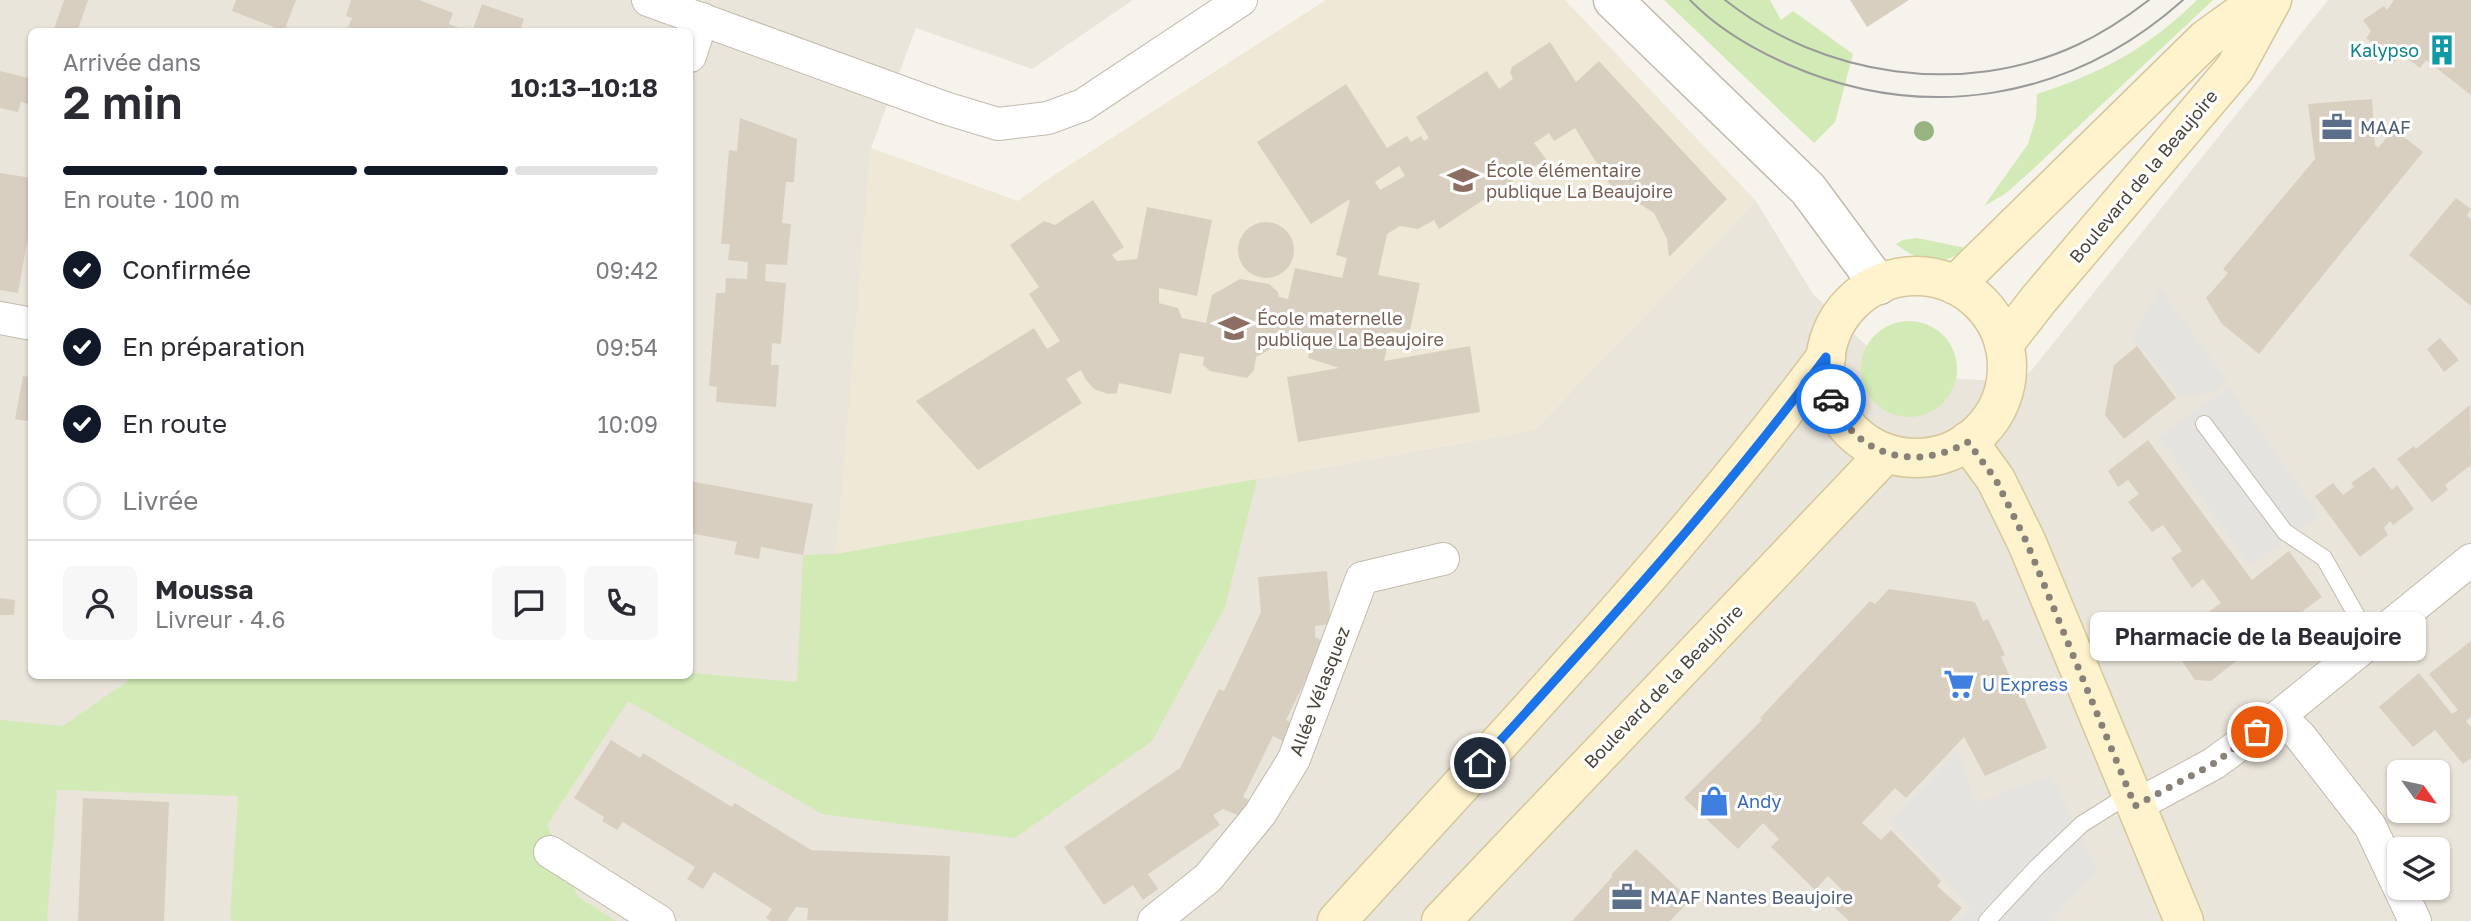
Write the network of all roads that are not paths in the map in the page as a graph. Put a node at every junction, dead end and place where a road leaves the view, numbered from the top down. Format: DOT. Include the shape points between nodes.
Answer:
graph roads {
  1 [pos="648,0"];
  2 [pos="1241,0"];
  3 [pos="1613,0"];
  4 [pos="2260,0"];
  5 [pos="2272,0"];
  6 [pos="702,19"];
  7 [pos="693,47"];
  8 [pos="1879,285"];
  9 [pos="1955,285"];
  10 [pos="0,318"];
  11 [pos="28,323"];
  12 [pos="2004,344"];
  13 [pos="1826,357"];
  14 [pos="2204,425"];
  15 [pos="1968,442"];
  16 [pos="1886,453"];
  17 [pos="1443,559"];
  18 [pos="2471,560"];
  19 [pos="2371,641"];
  20 [pos="2279,716"];
  21 [pos="2132,800"];
  22 [pos="550,852"];
  23 [pos="659,921"];
  24 [pos="1154,921"];
  25 [pos="1338,921"];
  26 [pos="1441,921"];
  27 [pos="1987,921"];
  28 [pos="2184,921"];
  29 [pos="2415,921"];
  1 -- 6 [label="street"];
  2 -- 6 [label="street" via="1083,105 1048,118 998,124"];
  3 -- 8 [label="street" via="1808,189"];
  4 -- 9 [label="main road" via="2206,39"];
  5 -- 12 [label="main road, Boulevard de la Beaujoire" via="2235,68"];
  6 -- 7 [label="street"];
  8 -- 9 [label="main road" via="1916,276"];
  8 -- 13 [label="main road" via="1845,312 1833,331"];
  9 -- 12 [label="main road" via="1987,309"];
  10 -- 11 [label="street"];
  12 -- 15 [label="main road" via="2007,371 2002,397 1987,424"];
  13 -- 16 [label="main road" via="1827,385 1836,409 1854,433"];
  13 -- 25 [label="main road" via="1623,606"];
  14 -- 19 [label="lane" via="2285,531 2324,558"];
  15 -- 16 [label="main road" via="1923,458"];
  15 -- 21 [label="main road" via="1996,480 2027,543"];
  16 -- 26 [label="main road, Boulevard de la Beaujoire"];
  17 -- 24 [label="street, Allée Vélasquez" via="1362,578 1294,758 1260,814 1208,878"];
  18 -- 19 [label="street"];
  19 -- 20 [label="street"];
  20 -- 21 [label="street" via="2213,764"];
  20 -- 29 [label="street" via="2370,826"];
  21 -- 27 [label="lane" via="2082,824"];
  21 -- 28 [label="main road"];
  22 -- 23 [label="street"];
}
